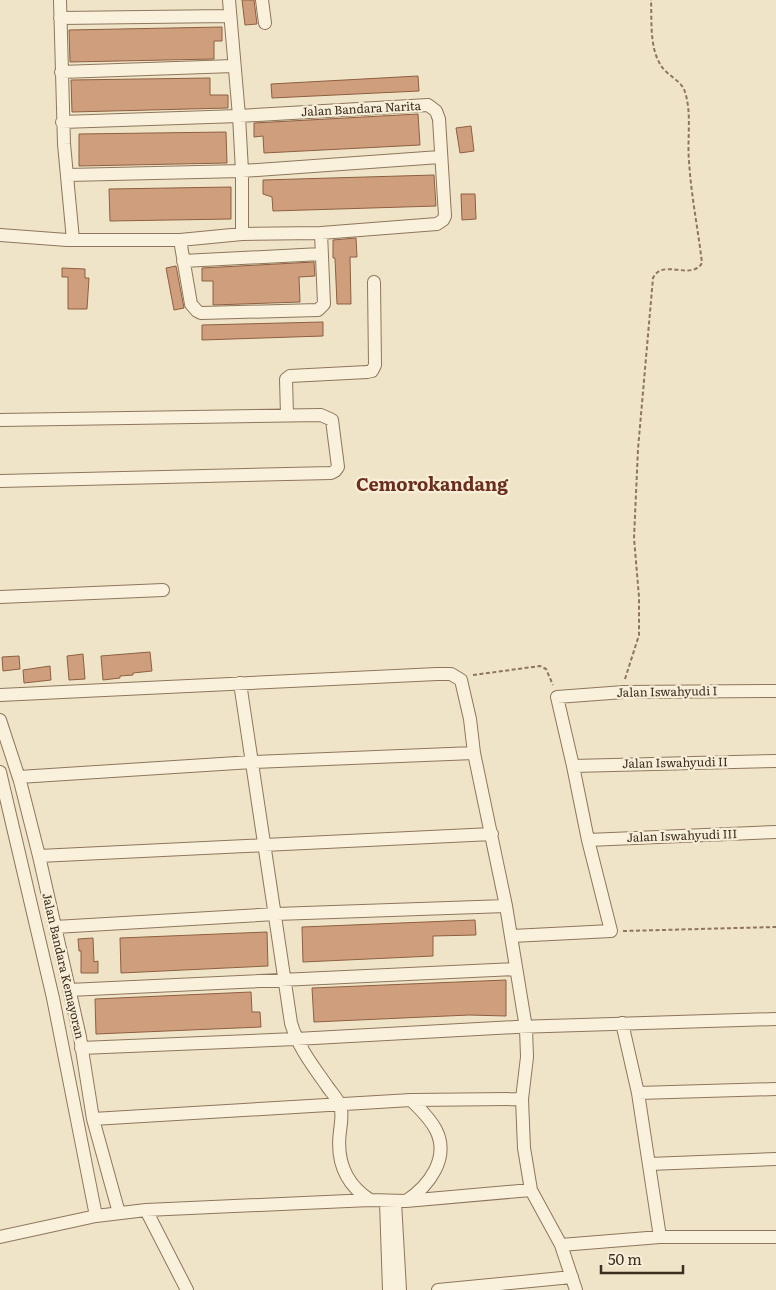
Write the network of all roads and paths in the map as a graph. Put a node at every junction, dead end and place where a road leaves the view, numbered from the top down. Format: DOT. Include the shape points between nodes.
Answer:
graph roads {
  1 [pos="60,0"];
  2 [pos="229,0"];
  3 [pos="262,0"];
  4 [pos="651,0"];
  5 [pos="229,16"];
  6 [pos="60,18"];
  7 [pos="265,23"];
  8 [pos="234,66"];
  9 [pos="61,72"];
  10 [pos="239,116"];
  11 [pos="62,122"];
  12 [pos="440,157"];
  13 [pos="242,170"];
  14 [pos="68,175"];
  15 [pos="321,233"];
  16 [pos="242,234"];
  17 [pos="0,235"];
  18 [pos="70,240"];
  19 [pos="180,240"];
  20 [pos="321,254"];
  21 [pos="183,261"];
  22 [pos="374,282"];
  23 [pos="287,415"];
  24 [pos="0,420"];
  25 [pos="0,481"];
  26 [pos="163,590"];
  27 [pos="0,597"];
  28 [pos="458,677"];
  29 [pos="240,683"];
  30 [pos="776,691"];
  31 [pos="624,692"];
  32 [pos="0,696"];
  33 [pos="557,697"];
  34 [pos="0,720"];
  35 [pos="474,753"];
  36 [pos="776,761"];
  37 [pos="252,762"];
  38 [pos="574,766"];
  39 [pos="0,772"];
  40 [pos="18,777"];
  41 [pos="776,832"];
  42 [pos="492,834"];
  43 [pos="588,840"];
  44 [pos="263,845"];
  45 [pos="39,856"];
  46 [pos="506,906"];
  47 [pos="276,914"];
  48 [pos="55,927"];
  49 [pos="776,927"];
  50 [pos="611,931"];
  51 [pos="512,936"];
  52 [pos="516,969"];
  53 [pos="286,979"];
  54 [pos="69,990"];
  55 [pos="776,1019"];
  56 [pos="622,1023"];
  57 [pos="526,1028"];
  58 [pos="296,1039"];
  59 [pos="81,1048"];
  60 [pos="776,1089"];
  61 [pos="638,1093"];
  62 [pos="522,1099"];
  63 [pos="411,1100"];
  64 [pos="340,1104"];
  65 [pos="93,1119"];
  66 [pos="776,1159"];
  67 [pos="649,1164"];
  68 [pos="531,1190"];
  69 [pos="370,1200"];
  70 [pos="395,1202"];
  71 [pos="146,1210"];
  72 [pos="119,1213"];
  73 [pos="96,1216"];
  74 [pos="776,1236"];
  75 [pos="660,1237"];
  76 [pos="0,1238"];
  77 [pos="561,1245"];
  78 [pos="572,1276"];
  79 [pos="187,1290"];
  80 [pos="389,1290"];
  81 [pos="400,1290"];
  82 [pos="438,1290"];
  83 [pos="576,1290"];
  1 -- 6 [label="street"];
  2 -- 5 [label="street"];
  3 -- 7 [label="street"];
  4 -- 31 [label="path" via="652,38 658,60 682,87 686,98 690,175 702,263 698,269 663,270 653,278 634,538 639,635"];
  5 -- 6 [label="street"];
  5 -- 8 [label="street"];
  6 -- 9 [label="street"];
  8 -- 9 [label="street"];
  8 -- 10 [label="street"];
  9 -- 11 [label="street"];
  10 -- 11 [label="street"];
  10 -- 12 [label="street, Jalan Bandara Narita" via="428,105 438,116"];
  10 -- 13 [label="street"];
  11 -- 14 [label="street"];
  12 -- 13 [label="street"];
  12 -- 15 [label="street, Jalan Bandara Narita" via="445,216 440,223"];
  13 -- 14 [label="street"];
  13 -- 16 [label="street"];
  14 -- 18 [label="street"];
  15 -- 16 [label="street, Jalan Bandara Narita"];
  15 -- 20 [label="street"];
  16 -- 19 [label="street, Jalan Bandara Narita"];
  17 -- 18 [label="street, Jalan Bandara Narita"];
  18 -- 19 [label="street, Jalan Bandara Narita"];
  19 -- 21 [label="street"];
  20 -- 21 [label="street"];
  20 -- 21 [label="street" via="324,304 318,310 201,313 191,304"];
  22 -- 23 [label="street" via="375,365 372,370 290,376 286,380"];
  23 -- 24 [label="street"];
  23 -- 25 [label="street" via="321,415 332,420 338,467 335,471"];
  26 -- 27 [label="street"];
  28 -- 29 [label="street" via="437,674"];
  28 -- 33 [label="path" via="542,667 548,673"];
  28 -- 35 [label="street" via="467,704"];
  29 -- 32 [label="street"];
  29 -- 37 [label="street"];
  30 -- 31 [label="street, Jalan Iswahyudi I"];
  31 -- 33 [label="street, Jalan Iswahyudi I"];
  33 -- 38 [label="street"];
  34 -- 40 [label="street, Jalan Bandara Kemayoran"];
  35 -- 37 [label="street"];
  35 -- 42 [label="street"];
  36 -- 38 [label="street, Jalan Iswahyudi II"];
  37 -- 40 [label="street"];
  37 -- 44 [label="street"];
  38 -- 43 [label="street"];
  39 -- 73 [label="street, Jalan Bandara Kemayoran" via="53,998"];
  40 -- 45 [label="street, Jalan Bandara Kemayoran"];
  41 -- 43 [label="street, Jalan Iswahyudi III"];
  42 -- 44 [label="street"];
  42 -- 46 [label="street"];
  43 -- 50 [label="street"];
  44 -- 45 [label="street"];
  44 -- 47 [label="street"];
  45 -- 48 [label="street, Jalan Bandara Kemayoran"];
  46 -- 47 [label="street"];
  46 -- 51 [label="street"];
  47 -- 48 [label="street"];
  47 -- 53 [label="street"];
  48 -- 54 [label="street, Jalan Bandara Kemayoran"];
  49 -- 50 [label="path"];
  50 -- 51 [label="street"];
  51 -- 52 [label="street"];
  52 -- 53 [label="street"];
  52 -- 57 [label="street"];
  53 -- 54 [label="street"];
  53 -- 58 [label="street"];
  54 -- 59 [label="street, Jalan Bandara Kemayoran"];
  55 -- 56 [label="street"];
  56 -- 57 [label="street"];
  56 -- 61 [label="street"];
  57 -- 58 [label="street"];
  57 -- 62 [label="street" via="527,1057"];
  58 -- 59 [label="street"];
  58 -- 64 [label="street"];
  59 -- 65 [label="street, Jalan Bandara Kemayoran"];
  60 -- 61 [label="street"];
  61 -- 67 [label="street"];
  62 -- 63 [label="street"];
  62 -- 68 [label="street" via="524,1148"];
  63 -- 64 [label="street"];
  63 -- 70 [label="street" via="436,1130 439,1162 417,1194"];
  64 -- 65 [label="street"];
  64 -- 69 [label="street" via="338,1146 342,1166 352,1186"];
  65 -- 72 [label="street, Jalan Bandara Kemayoran"];
  66 -- 67 [label="street"];
  67 -- 75 [label="street"];
  68 -- 70 [label="street"];
  68 -- 77 [label="street"];
  69 -- 70 [label="street"];
  69 -- 71 [label="street"];
  70 -- 80 [label="street"];
  70 -- 81 [label="street"];
  71 -- 72 [label="street"];
  71 -- 79 [label="street"];
  72 -- 73 [label="street"];
  73 -- 76 [label="street"];
  74 -- 75 [label="street"];
  75 -- 77 [label="street"];
  77 -- 78 [label="street"];
  78 -- 82 [label="street"];
  78 -- 83 [label="street"];
}
